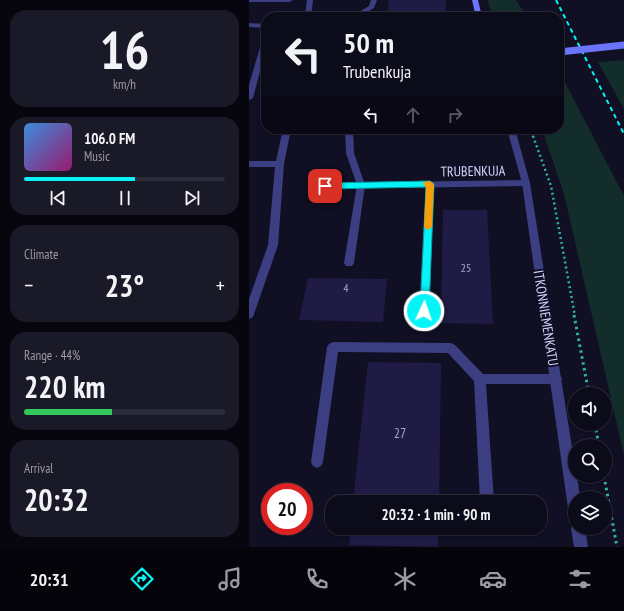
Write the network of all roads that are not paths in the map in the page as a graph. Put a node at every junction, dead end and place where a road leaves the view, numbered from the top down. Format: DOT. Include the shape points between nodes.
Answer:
graph roads {
  1 [pos="249,0"];
  2 [pos="290,0"];
  3 [pos="310,0"];
  4 [pos="374,0"];
  5 [pos="475,0"];
  6 [pos="309,12"];
  7 [pos="363,12"];
  8 [pos="478,12"];
  9 [pos="249,25"];
  10 [pos="261,26"];
  11 [pos="624,45"];
  12 [pos="564,51"];
  13 [pos="261,55"];
  14 [pos="249,98"];
  15 [pos="286,134"];
  16 [pos="349,134"];
  17 [pos="512,134"];
  18 [pos="249,164"];
  19 [pos="280,164"];
  20 [pos="526,183"];
  21 [pos="430,184"];
  22 [pos="361,185"];
  23 [pos="325,186"];
  24 [pos="349,263"];
  25 [pos="424,311"];
  26 [pos="249,314"];
  27 [pos="555,378"];
  28 [pos="480,379"];
  29 [pos="317,462"];
  30 [pos="572,491"];
  31 [pos="487,495"];
  32 [pos="579,535"];
  33 [pos="581,547"];
  1 -- 2 [label="street"];
  3 -- 6 [label="street"];
  4 -- 7 [label="street" via="372,7"];
  5 -- 8 [label="main road"];
  9 -- 10 [label="street"];
  11 -- 12 [label="main road, bridge"];
  13 -- 14 [label="street"];
  15 -- 19 [label="street"];
  16 -- 22 [label="street" via="350,153"];
  17 -- 20 [label="street, ITKONNIEMENKATU"];
  18 -- 19 [label="street"];
  19 -- 26 [label="street" via="273,245"];
  20 -- 21 [label="street, TRUBENKUJA"];
  20 -- 27 [label="street, ITKONNIEMENKATU"];
  21 -- 22 [label="street, TRUBENKUJA"];
  21 -- 25 [label="street"];
  22 -- 23 [label="street, TRUBENKUJA"];
  22 -- 24 [label="street"];
  27 -- 28 [label="street"];
  27 -- 30 [label="street, ITKONNIEMENKATU"];
  28 -- 29 [label="street" via="451,348 333,347"];
  28 -- 31 [label="street"];
  32 -- 33 [label="street"];
}
